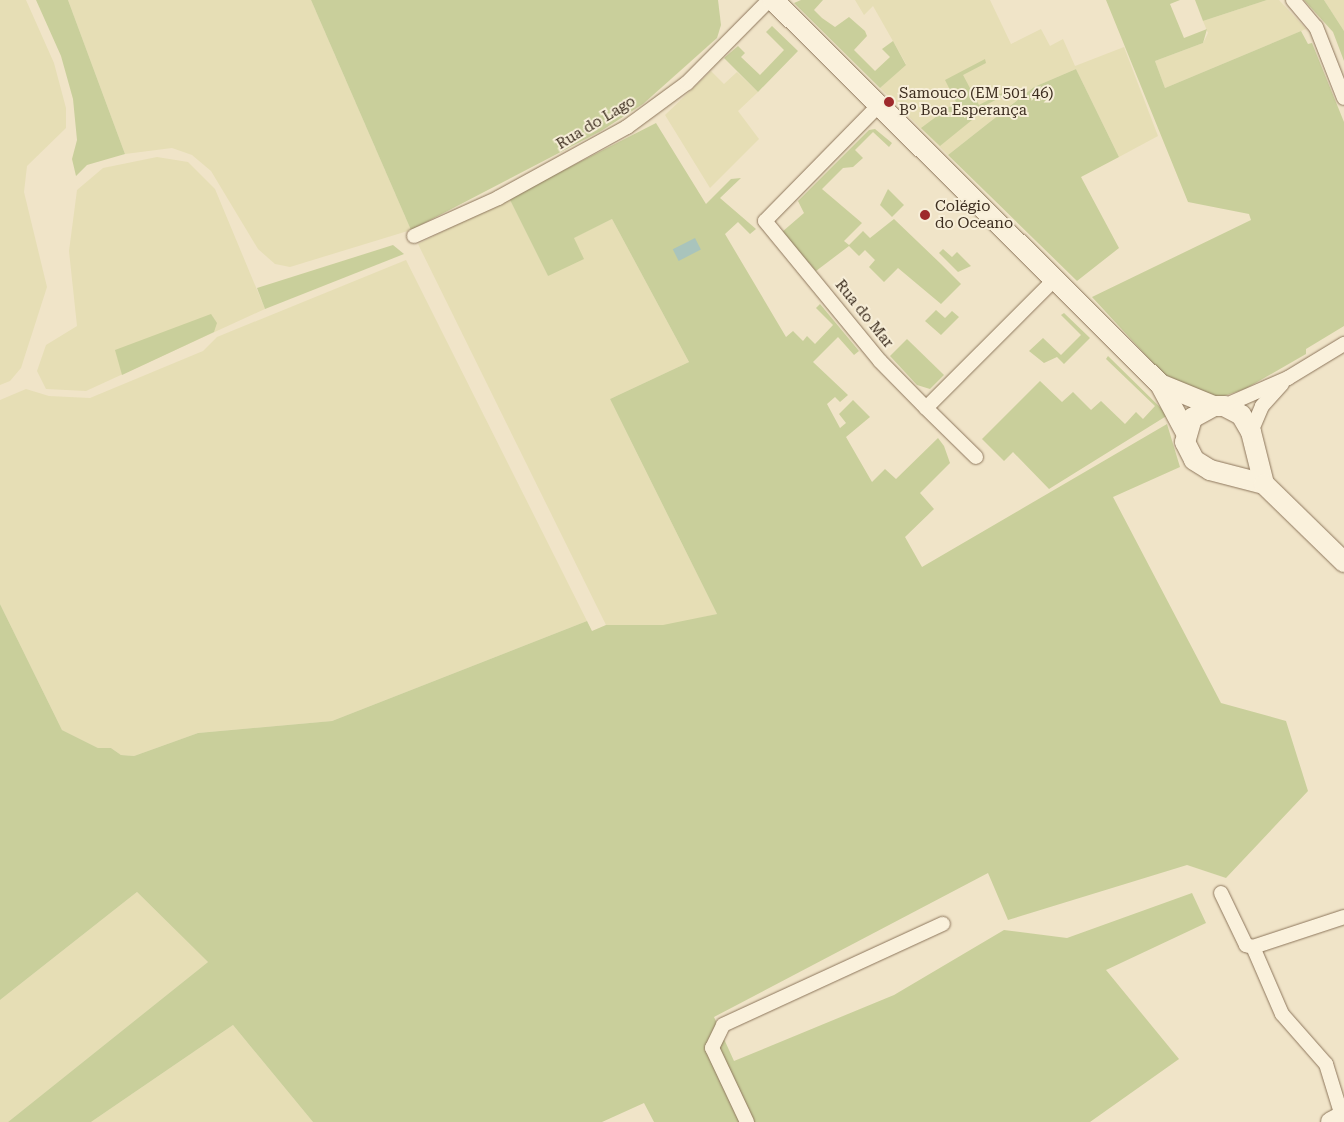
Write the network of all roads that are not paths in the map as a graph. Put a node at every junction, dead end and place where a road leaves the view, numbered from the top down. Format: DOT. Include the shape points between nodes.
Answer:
graph roads {
  1 [pos="774,0"];
  2 [pos="1294,0"];
  3 [pos="1344,98"];
  4 [pos="878,106"];
  5 [pos="414,236"];
  6 [pos="1056,278"];
  7 [pos="1344,344"];
  8 [pos="1288,378"];
  9 [pos="1160,384"];
  10 [pos="1219,406"];
  11 [pos="926,408"];
  12 [pos="1186,433"];
  13 [pos="1251,435"];
  14 [pos="976,457"];
  15 [pos="1220,471"];
  16 [pos="1264,484"];
  17 [pos="1344,562"];
  18 [pos="1221,893"];
  19 [pos="1344,917"];
  20 [pos="943,924"];
  21 [pos="1253,947"];
  22 [pos="1339,1118"];
  23 [pos="747,1122"];
  1 -- 4 [label="main road"];
  1 -- 5 [label="street, Rua do Lago" via="686,83 627,127 498,198"];
  2 -- 3 [label="street" via="1316,27"];
  4 -- 6 [label="main road"];
  4 -- 11 [label="street, Rua do Mar" via="764,221 880,361"];
  6 -- 9 [label="main road"];
  6 -- 11 [label="street"];
  7 -- 8 [label="street"];
  8 -- 10 [label="street"];
  8 -- 13 [label="street" via="1262,406"];
  9 -- 10 [label="main road"];
  9 -- 12 [label="main road"];
  10 -- 12 [label="main road" via="1198,412"];
  10 -- 13 [label="main road" via="1241,415"];
  11 -- 14 [label="street"];
  12 -- 15 [label="main road" via="1194,460"];
  13 -- 15 [label="main road" via="1250,447 1239,464"];
  13 -- 16 [label="main road"];
  15 -- 16 [label="main road"];
  16 -- 17 [label="main road"];
  18 -- 21 [label="street" via="1246,945"];
  19 -- 21 [label="street"];
  20 -- 23 [label="street" via="723,1025 712,1048"];
  21 -- 22 [label="street" via="1282,1014 1326,1064"];
}
